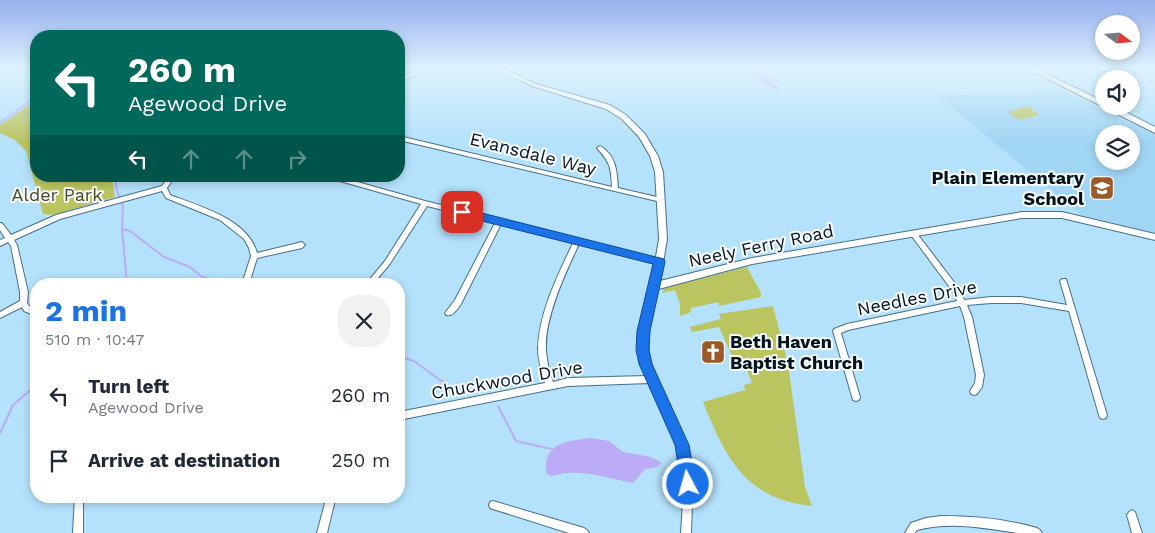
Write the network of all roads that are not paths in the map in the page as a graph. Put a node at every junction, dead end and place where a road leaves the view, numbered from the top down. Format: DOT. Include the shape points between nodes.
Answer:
graph roads {
  1 [pos="564,94"];
  2 [pos="1081,94"];
  3 [pos="1095,101"];
  4 [pos="1124,115"];
  5 [pos="1155,130"];
  6 [pos="405,139"];
  7 [pos="600,148"];
  8 [pos="168,182"];
  9 [pos="350,182"];
  10 [pos="164,188"];
  11 [pos="614,189"];
  12 [pos="661,200"];
  13 [pos="425,203"];
  14 [pos="499,222"];
  15 [pos="0,225"];
  16 [pos="913,233"];
  17 [pos="1155,237"];
  18 [pos="9,238"];
  19 [pos="577,241"];
  20 [pos="0,243"];
  21 [pos="302,245"];
  22 [pos="254,256"];
  23 [pos="660,262"];
  24 [pos="247,278"];
  25 [pos="374,278"];
  26 [pos="1064,281"];
  27 [pos="655,286"];
  28 [pos="23,303"];
  29 [pos="962,304"];
  30 [pos="1072,309"];
  31 [pos="30,310"];
  32 [pos="450,313"];
  33 [pos="0,315"];
  34 [pos="652,379"];
  35 [pos="550,386"];
  36 [pos="974,392"];
  37 [pos="856,397"];
  38 [pos="405,415"];
  39 [pos="1103,415"];
  40 [pos="78,503"];
  41 [pos="330,503"];
  42 [pos="493,505"];
  43 [pos="1132,515"];
  44 [pos="78,533"];
  45 [pos="322,533"];
  46 [pos="584,533"];
  47 [pos="686,533"];
  48 [pos="910,533"];
  49 [pos="1037,533"];
  50 [pos="1137,533"];
  1 -- 12 [label="street, Neely Ferry Road" via="601,105 624,117 638,131 654,156"];
  2 -- 3 [label="main road"];
  4 -- 5 [label="main road"];
  6 -- 11 [label="street, Evansdale Way"];
  7 -- 11 [label="street" via="611,157"];
  8 -- 10 [label="street"];
  9 -- 13 [label="street"];
  10 -- 18 [label="street" via="58,217"];
  10 -- 22 [label="street" via="170,198 207,211 235,227 248,240"];
  11 -- 12 [label="street, Evansdale Way"];
  12 -- 23 [label="street, Neely Ferry Road" via="663,239"];
  13 -- 14 [label="street"];
  13 -- 25 [label="street"];
  14 -- 19 [label="street"];
  14 -- 32 [label="street"];
  15 -- 18 [label="street"];
  16 -- 17 [label="street, Neely Ferry Road" via="1035,214 1079,219"];
  16 -- 27 [label="street, Neely Ferry Road" via="752,261"];
  16 -- 29 [label="street" via="957,292"];
  18 -- 20 [label="street"];
  18 -- 28 [label="street" via="18,256"];
  19 -- 23 [label="street"];
  19 -- 35 [label="street" via="552,304 543,340"];
  21 -- 22 [label="street"];
  22 -- 24 [label="street"];
  23 -- 27 [label="street, Neely Ferry Road"];
  26 -- 30 [label="street"];
  27 -- 34 [label="street" via="643,339 644,360"];
  28 -- 31 [label="street"];
  28 -- 33 [label="street"];
  29 -- 30 [label="street, Needles Drive" via="1010,299"];
  29 -- 36 [label="street" via="972,329 980,375"];
  29 -- 37 [label="street, Needles Drive" via="837,331"];
  30 -- 39 [label="street"];
  34 -- 35 [label="street, Chuckwood Drive" via="576,381"];
  34 -- 47 [label="street" via="677,431 686,459"];
  35 -- 38 [label="street, Chuckwood Drive"];
  40 -- 44 [label="street"];
  41 -- 45 [label="street"];
  42 -- 46 [label="street"];
  43 -- 50 [label="street"];
  48 -- 49 [label="street" via="914,526 925,521 950,521 1008,525"];
}
